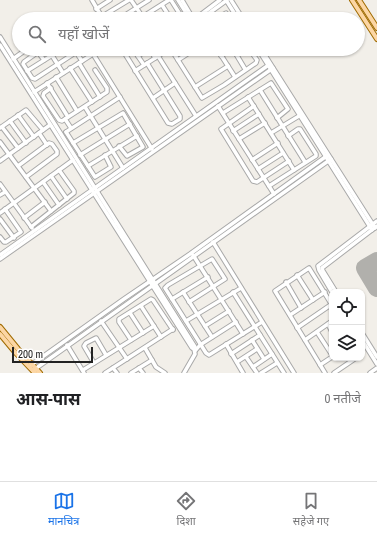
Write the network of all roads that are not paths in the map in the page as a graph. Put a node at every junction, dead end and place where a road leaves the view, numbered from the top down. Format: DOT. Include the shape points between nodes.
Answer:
graph roads {
  1 [pos="92,0"];
  2 [pos="110,0"];
  3 [pos="130,0"];
  4 [pos="149,0"];
  5 [pos="170,0"];
  6 [pos="178,0"];
  7 [pos="182,0"];
  8 [pos="220,0"];
  9 [pos="227,0"];
  10 [pos="231,0"];
  11 [pos="352,0"];
  12 [pos="359,0"];
  13 [pos="162,5"];
  14 [pos="136,8"];
  15 [pos="96,9"];
  16 [pos="98,12"];
  17 [pos="111,12"];
  18 [pos="130,12"];
  19 [pos="138,12"];
  20 [pos="151,12"];
  21 [pos="166,12"];
  22 [pos="179,12"];
  23 [pos="186,12"];
  24 [pos="189,12"];
  25 [pos="204,12"];
  26 [pos="211,12"];
  27 [pos="234,12"];
  28 [pos="238,12"];
  29 [pos="360,12"];
  30 [pos="365,20"];
  31 [pos="377,28"];
  32 [pos="0,37"];
  33 [pos="377,39"];
  34 [pos="0,45"];
  35 [pos="17,56"];
  36 [pos="32,56"];
  37 [pos="42,56"];
  38 [pos="50,56"];
  39 [pos="53,56"];
  40 [pos="70,56"];
  41 [pos="78,56"];
  42 [pos="90,56"];
  43 [pos="94,56"];
  44 [pos="126,56"];
  45 [pos="138,56"];
  46 [pos="175,56"];
  47 [pos="184,56"];
  48 [pos="221,56"];
  49 [pos="238,56"];
  50 [pos="253,56"];
  51 [pos="263,56"];
  52 [pos="264,56"];
  53 [pos="157,57"];
  54 [pos="12,60"];
  55 [pos="44,60"];
  56 [pos="178,60"];
  57 [pos="80,62"];
  58 [pos="57,64"];
  59 [pos="145,64"];
  60 [pos="228,66"];
  61 [pos="270,67"];
  62 [pos="70,68"];
  63 [pos="245,69"];
  64 [pos="95,70"];
  65 [pos="28,71"];
  66 [pos="135,71"];
  67 [pos="63,73"];
  68 [pos="56,77"];
  69 [pos="235,77"];
  70 [pos="47,83"];
  71 [pos="176,83"];
  72 [pos="195,87"];
  73 [pos="51,88"];
  74 [pos="260,90"];
  75 [pos="164,91"];
  76 [pos="34,92"];
  77 [pos="100,97"];
  78 [pos="120,97"];
  79 [pos="248,97"];
  80 [pos="153,98"];
  81 [pos="92,102"];
  82 [pos="218,106"];
  83 [pos="254,106"];
  84 [pos="85,107"];
  85 [pos="77,111"];
  86 [pos="222,113"];
  87 [pos="259,114"];
  88 [pos="18,115"];
  89 [pos="90,116"];
  90 [pos="196,116"];
  91 [pos="299,116"];
  92 [pos="67,118"];
  93 [pos="277,118"];
  94 [pos="10,121"];
  95 [pos="228,123"];
  96 [pos="265,123"];
  97 [pos="130,124"];
  98 [pos="50,125"];
  99 [pos="1,127"];
  100 [pos="283,127"];
  101 [pos="71,128"];
  102 [pos="98,128"];
  103 [pos="234,130"];
  104 [pos="41,132"];
  105 [pos="66,132"];
  106 [pos="271,134"];
  107 [pos="61,135"];
  108 [pos="34,136"];
  109 [pos="137,136"];
  110 [pos="288,136"];
  111 [pos="105,139"];
  112 [pos="239,139"];
  113 [pos="0,142"];
  114 [pos="26,143"];
  115 [pos="73,143"];
  116 [pos="278,143"];
  117 [pos="47,145"];
  118 [pos="119,146"];
  119 [pos="18,148"];
  120 [pos="112,150"];
  121 [pos="153,150"];
  122 [pos="284,153"];
  123 [pos="9,154"];
  124 [pos="80,155"];
  125 [pos="105,155"];
  126 [pos="328,158"];
  127 [pos="73,160"];
  128 [pos="252,160"];
  129 [pos="0,161"];
  130 [pos="288,161"];
  131 [pos="305,162"];
  132 [pos="18,166"];
  133 [pos="88,166"];
  134 [pos="123,168"];
  135 [pos="258,169"];
  136 [pos="59,170"];
  137 [pos="294,170"];
  138 [pos="51,176"];
  139 [pos="26,177"];
  140 [pos="264,178"];
  141 [pos="43,182"];
  142 [pos="0,184"];
  143 [pos="269,186"];
  144 [pos="34,188"];
  145 [pos="94,191"];
  146 [pos="5,192"];
  147 [pos="274,194"];
  148 [pos="0,195"];
  149 [pos="67,199"];
  150 [pos="45,202"];
  151 [pos="14,203"];
  152 [pos="59,205"];
  153 [pos="5,209"];
  154 [pos="51,211"];
  155 [pos="0,213"];
  156 [pos="0,219"];
  157 [pos="25,220"];
  158 [pos="377,221"];
  159 [pos="18,227"];
  160 [pos="31,227"];
  161 [pos="373,227"];
  162 [pos="34,231"];
  163 [pos="0,237"];
  164 [pos="14,238"];
  165 [pos="212,241"];
  166 [pos="0,255"];
  167 [pos="194,256"];
  168 [pos="0,259"];
  169 [pos="200,265"];
  170 [pos="297,275"];
  171 [pos="208,277"];
  172 [pos="286,282"];
  173 [pos="152,283"];
  174 [pos="214,287"];
  175 [pos="241,288"];
  176 [pos="330,289"];
  177 [pos="334,289"];
  178 [pos="183,292"];
  179 [pos="233,292"];
  180 [pos="325,292"];
  181 [pos="172,299"];
  182 [pos="222,299"];
  183 [pos="329,299"];
  184 [pos="313,300"];
  185 [pos="190,302"];
  186 [pos="141,306"];
  187 [pos="329,306"];
  188 [pos="301,308"];
  189 [pos="229,311"];
  190 [pos="130,313"];
  191 [pos="197,314"];
  192 [pos="290,316"];
  193 [pos="101,321"];
  194 [pos="186,321"];
  195 [pos="236,322"];
  196 [pos="262,322"];
  197 [pos="328,324"];
  198 [pos="154,326"];
  199 [pos="205,326"];
  200 [pos="0,327"];
  201 [pos="178,327"];
  202 [pos="254,327"];
  203 [pos="297,328"];
  204 [pos="173,330"];
  205 [pos="317,332"];
  206 [pos="143,333"];
  207 [pos="0,334"];
  208 [pos="243,334"];
  209 [pos="260,335"];
  210 [pos="161,337"];
  211 [pos="212,337"];
  212 [pos="365,338"];
  213 [pos="131,340"];
  214 [pos="252,340"];
  215 [pos="305,340"];
  216 [pos="226,344"];
  217 [pos="67,345"];
  218 [pos="200,345"];
  219 [pos="365,345"];
  220 [pos="119,348"];
  221 [pos="145,348"];
  222 [pos="257,349"];
  223 [pos="194,350"];
  224 [pos="329,351"];
  225 [pos="232,354"];
  226 [pos="272,354"];
  227 [pos="106,355"];
  228 [pos="246,357"];
  229 [pos="377,357"];
  230 [pos="329,358"];
  231 [pos="127,360"];
  232 [pos="152,360"];
  233 [pos="264,360"];
  234 [pos="352,361"];
  235 [pos="237,362"];
  236 [pos="94,363"];
  237 [pos="277,363"];
  238 [pos="377,364"];
  239 [pos="320,365"];
  240 [pos="253,367"];
  241 [pos="290,367"];
  242 [pos="113,368"];
  243 [pos="139,368"];
  244 [pos="377,368"];
  245 [pos="33,369"];
  246 [pos="158,369"];
  247 [pos="84,372"];
  248 [pos="40,373"];
  249 [pos="105,373"];
  250 [pos="117,373"];
  251 [pos="131,373"];
  252 [pos="143,373"];
  253 [pos="156,373"];
  254 [pos="165,373"];
  255 [pos="184,373"];
  256 [pos="243,373"];
  257 [pos="256,373"];
  258 [pos="261,373"];
  259 [pos="282,373"];
  260 [pos="294,373"];
  261 [pos="325,373"];
  262 [pos="334,373"];
  263 [pos="370,373"];
  1 -- 15 [label="street"];
  2 -- 15 [label="street"];
  3 -- 14 [label="street"];
  3 -- 17 [label="street"];
  4 -- 14 [label="street"];
  5 -- 13 [label="street"];
  5 -- 22 [label="street"];
  6 -- 23 [label="street"];
  7 -- 24 [label="street"];
  8 -- 25 [label="street"];
  9 -- 26 [label="street"];
  9 -- 27 [label="street"];
  10 -- 28 [label="street"];
  11 -- 29 [label="main road"];
  12 -- 31 [label="main road"];
  13 -- 20 [label="street"];
  13 -- 21 [label="street"];
  14 -- 18 [label="street"];
  14 -- 19 [label="street"];
  15 -- 16 [label="street"];
  30 -- 33 [label="main road"];
  32 -- 54 [label="street"];
  34 -- 54 [label="street"];
  35 -- 54 [label="street"];
  36 -- 65 [label="street" via="23,64"];
  37 -- 55 [label="street"];
  38 -- 55 [label="street"];
  39 -- 58 [label="street"];
  40 -- 58 [label="street"];
  41 -- 57 [label="street"];
  42 -- 57 [label="street"];
  43 -- 78 [label="street"];
  44 -- 66 [label="street"];
  45 -- 59 [label="street"];
  46 -- 56 [label="street"];
  47 -- 56 [label="street"];
  48 -- 60 [label="street"];
  49 -- 63 [label="street"];
  50 -- 63 [label="street" via="257,62"];
  51 -- 61 [label="street"];
  52 -- 61 [label="street"];
  53 -- 59 [label="street"];
  53 -- 71 [label="street"];
  54 -- 76 [label="street"];
  54 -- 98 [label="street"];
  55 -- 65 [label="street"];
  56 -- 72 [label="street"];
  57 -- 62 [label="street"];
  57 -- 77 [label="street"];
  58 -- 65 [label="street" via="35,79"];
  58 -- 67 [label="street"];
  59 -- 66 [label="street"];
  59 -- 75 [label="street"];
  60 -- 69 [label="street"];
  60 -- 72 [label="street"];
  61 -- 82 [label="street"];
  61 -- 90 [label="street"];
  61 -- 91 [label="street"];
  61 -- 126 [label="street"];
  62 -- 67 [label="street"];
  62 -- 81 [label="street"];
  63 -- 69 [label="street"];
  64 -- 77 [label="street" via="108,91"];
  66 -- 80 [label="street"];
  67 -- 68 [label="street"];
  68 -- 70 [label="street"];
  68 -- 85 [label="street"];
  69 -- 72 [label="street" via="204,98 201,98"];
  70 -- 73 [label="street"];
  70 -- 76 [label="street"];
  71 -- 75 [label="street"];
  71 -- 90 [label="street"];
  73 -- 92 [label="street"];
  73 -- 92 [label="street" via="43,96 59,120"];
  74 -- 79 [label="street"];
  74 -- 93 [label="street"];
  74 -- 93 [label="street" via="271,83 287,108 287,111"];
  75 -- 80 [label="street"];
  75 -- 80 [label="street" via="180,116 179,120 169,124"];
  76 -- 107 [label="street"];
  77 -- 81 [label="street"];
  78 -- 89 [label="street"];
  78 -- 121 [label="street"];
  79 -- 83 [label="street"];
  79 -- 86 [label="street"];
  81 -- 84 [label="street"];
  82 -- 86 [label="street"];
  82 -- 121 [label="street"];
  83 -- 87 [label="street"];
  83 -- 95 [label="street"];
  84 -- 85 [label="street"];
  84 -- 89 [label="street"];
  85 -- 92 [label="street"];
  86 -- 95 [label="street"];
  87 -- 96 [label="street"];
  87 -- 103 [label="street"];
  88 -- 94 [label="street"];
  88 -- 104 [label="street" via="27,110"];
  88 -- 108 [label="street"];
  89 -- 101 [label="street"];
  89 -- 102 [label="street"];
  90 -- 121 [label="street"];
  91 -- 100 [label="street"];
  91 -- 126 [label="street"];
  92 -- 101 [label="street"];
  93 -- 100 [label="street"];
  94 -- 99 [label="street"];
  94 -- 114 [label="street"];
  95 -- 103 [label="street"];
  95 -- 140 [label="street" via="221,130 253,181 257,182"];
  96 -- 106 [label="street"];
  96 -- 112 [label="street"];
  97 -- 102 [label="street" via="123,113"];
  97 -- 109 [label="street"];
  97 -- 111 [label="street"];
  98 -- 104 [label="street"];
  98 -- 127 [label="street"];
  99 -- 119 [label="street"];
  100 -- 106 [label="street"];
  100 -- 110 [label="street"];
  101 -- 105 [label="street"];
  102 -- 111 [label="street"];
  102 -- 115 [label="street"];
  103 -- 112 [label="street"];
  104 -- 108 [label="street"];
  104 -- 117 [label="street"];
  105 -- 107 [label="street"];
  105 -- 115 [label="street"];
  106 -- 116 [label="street"];
  107 -- 145 [label="street"];
  108 -- 114 [label="street"];
  109 -- 118 [label="street"];
  109 -- 118 [label="street" via="143,147 129,156 125,155"];
  110 -- 131 [label="street"];
  110 -- 131 [label="street" via="298,129 312,148 316,156"];
  111 -- 120 [label="street"];
  111 -- 124 [label="street"];
  112 -- 128 [label="street"];
  113 -- 123 [label="street"];
  114 -- 119 [label="street"];
  115 -- 124 [label="street"];
  116 -- 122 [label="street"];
  116 -- 128 [label="street"];
  117 -- 132 [label="street"];
  117 -- 139 [label="street" via="52,144 57,153"];
  118 -- 120 [label="street"];
  119 -- 123 [label="street"];
  120 -- 125 [label="street"];
  120 -- 134 [label="street"];
  121 -- 134 [label="street"];
  121 -- 145 [label="street"];
  122 -- 130 [label="street"];
  122 -- 135 [label="street"];
  123 -- 129 [label="street"];
  123 -- 132 [label="street"];
  124 -- 133 [label="street"];
  125 -- 133 [label="street"];
  125 -- 133 [label="street" via="111,167 97,177"];
  126 -- 147 [label="street"];
  126 -- 161 [label="street"];
  126 -- 165 [label="street"];
  127 -- 136 [label="street"];
  127 -- 145 [label="street"];
  128 -- 135 [label="street"];
  130 -- 137 [label="street"];
  130 -- 140 [label="street"];
  131 -- 137 [label="street"];
  132 -- 139 [label="street"];
  134 -- 145 [label="street"];
  135 -- 140 [label="street"];
  136 -- 138 [label="street"];
  136 -- 149 [label="street" via="75,192"];
  137 -- 143 [label="street"];
  138 -- 141 [label="street"];
  138 -- 149 [label="street"];
  139 -- 144 [label="street"];
  140 -- 143 [label="street"];
  141 -- 144 [label="street"];
  141 -- 152 [label="street"];
  142 -- 146 [label="street"];
  143 -- 147 [label="street"];
  144 -- 150 [label="street"];
  144 -- 151 [label="street"];
  145 -- 162 [label="street"];
  145 -- 168 [label="street"];
  145 -- 173 [label="street"];
  146 -- 148 [label="street"];
  146 -- 151 [label="street"];
  147 -- 165 [label="street"];
  149 -- 152 [label="street"];
  150 -- 154 [label="street"];
  150 -- 157 [label="street"];
  151 -- 153 [label="street"];
  151 -- 157 [label="street"];
  152 -- 154 [label="street"];
  153 -- 155 [label="street"];
  153 -- 159 [label="street"];
  154 -- 160 [label="street"];
  156 -- 164 [label="street"];
  157 -- 159 [label="street"];
  157 -- 160 [label="street"];
  158 -- 161 [label="street"];
  159 -- 164 [label="street" via="21,232"];
  160 -- 162 [label="street"];
  161 -- 176 [label="street" via="318,266"];
  161 -- 177 [label="street" via="322,268"];
  162 -- 166 [label="street"];
  163 -- 164 [label="street" via="5,243"];
  165 -- 167 [label="street"];
  165 -- 173 [label="street"];
  165 -- 175 [label="street"];
  167 -- 169 [label="street"];
  167 -- 173 [label="street"];
  169 -- 171 [label="street"];
  169 -- 174 [label="street" via="210,259 214,261 225,280"];
  169 -- 181 [label="street" via="167,286 166,290"];
  170 -- 172 [label="street"];
  170 -- 180 [label="street" via="310,268"];
  170 -- 184 [label="street"];
  171 -- 174 [label="street"];
  171 -- 178 [label="street"];
  172 -- 188 [label="street"];
  172 -- 192 [label="street" via="274,291"];
  173 -- 193 [label="street"];
  173 -- 201 [label="street"];
  173 -- 223 [label="street" via="194,346"];
  173 -- 245 [label="street"];
  174 -- 182 [label="street"];
  174 -- 185 [label="street"];
  175 -- 179 [label="street"];
  175 -- 196 [label="street"];
  178 -- 181 [label="street"];
  178 -- 185 [label="street"];
  179 -- 182 [label="street"];
  179 -- 202 [label="street"];
  180 -- 183 [label="street"];
  180 -- 184 [label="street"];
  181 -- 194 [label="street"];
  182 -- 189 [label="street"];
  182 -- 191 [label="street"];
  184 -- 188 [label="street"];
  185 -- 191 [label="street"];
  186 -- 190 [label="street"];
  186 -- 198 [label="street"];
  186 -- 204 [label="street" via="152,299"];
  187 -- 203 [label="street"];
  188 -- 192 [label="street"];
  189 -- 195 [label="street"];
  189 -- 199 [label="street"];
  190 -- 206 [label="street"];
  190 -- 213 [label="street" via="119,320"];
  191 -- 194 [label="street"];
  191 -- 199 [label="street"];
  192 -- 203 [label="street"];
  193 -- 217 [label="street"];
  193 -- 220 [label="street"];
  194 -- 218 [label="street"];
  195 -- 208 [label="street"];
  195 -- 211 [label="street"];
  196 -- 202 [label="street"];
  196 -- 241 [label="street"];
  197 -- 205 [label="street"];
  198 -- 206 [label="street"];
  198 -- 210 [label="street"];
  199 -- 211 [label="street"];
  200 -- 245 [label="main road"];
  201 -- 204 [label="street"];
  201 -- 223 [label="street"];
  202 -- 208 [label="street"];
  202 -- 209 [label="street"];
  203 -- 215 [label="street"];
  204 -- 210 [label="street"];
  205 -- 215 [label="street"];
  205 -- 224 [label="street"];
  206 -- 213 [label="street"];
  207 -- 245 [label="main road"];
  208 -- 216 [label="street"];
  209 -- 214 [label="street"];
  209 -- 226 [label="street"];
  210 -- 221 [label="street"];
  211 -- 218 [label="street"];
  212 -- 229 [label="street"];
  213 -- 220 [label="street"];
  214 -- 222 [label="street"];
  214 -- 225 [label="street"];
  215 -- 239 [label="street"];
  216 -- 218 [label="street" via="208,355"];
  216 -- 225 [label="street"];
  217 -- 245 [label="street"];
  217 -- 247 [label="street"];
  218 -- 223 [label="street"];
  219 -- 238 [label="street"];
  220 -- 227 [label="street"];
  220 -- 231 [label="street"];
  221 -- 231 [label="street"];
  221 -- 232 [label="street"];
  222 -- 228 [label="street"];
  222 -- 233 [label="street"];
  223 -- 255 [label="street"];
  225 -- 235 [label="street"];
  226 -- 233 [label="street"];
  226 -- 237 [label="street"];
  227 -- 236 [label="street"];
  227 -- 236 [label="street" via="96,338 86,343 84,346"];
  228 -- 235 [label="street"];
  228 -- 240 [label="street"];
  230 -- 239 [label="street"];
  231 -- 242 [label="street"];
  232 -- 243 [label="street"];
  232 -- 246 [label="street"];
  233 -- 240 [label="street"];
  234 -- 262 [label="street"];
  235 -- 256 [label="street"];
  236 -- 247 [label="street"];
  237 -- 258 [label="street"];
  237 -- 259 [label="street"];
  239 -- 261 [label="street"];
  240 -- 257 [label="street"];
  241 -- 259 [label="street"];
  241 -- 260 [label="street"];
  242 -- 249 [label="street"];
  242 -- 250 [label="street"];
  243 -- 251 [label="street"];
  243 -- 252 [label="street"];
  244 -- 263 [label="street"];
  245 -- 248 [label="main road"];
  246 -- 253 [label="street"];
  246 -- 254 [label="street"];
}
